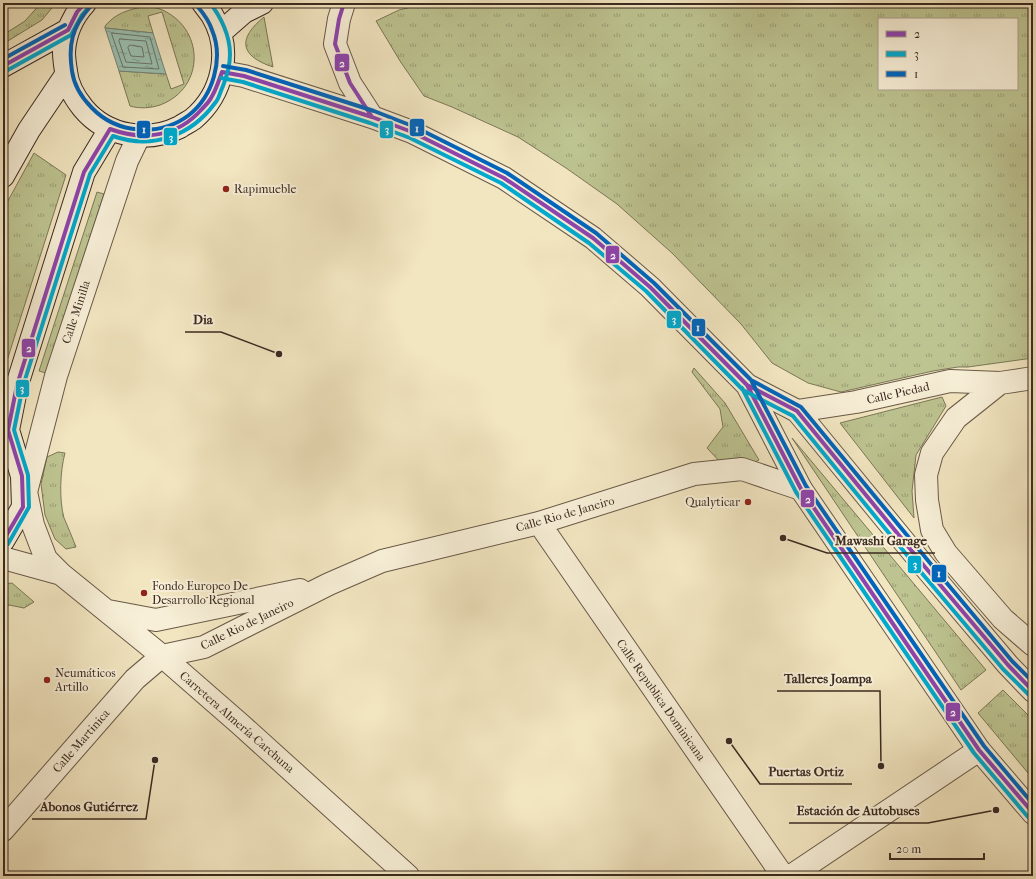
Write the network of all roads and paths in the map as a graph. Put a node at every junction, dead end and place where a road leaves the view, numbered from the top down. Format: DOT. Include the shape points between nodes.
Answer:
graph roads {
  1 [pos="85,3"];
  2 [pos="203,3"];
  3 [pos="262,3"];
  4 [pos="344,3"];
  5 [pos="68,30"];
  6 [pos="220,34"];
  7 [pos="3,66"];
  8 [pos="222,72"];
  9 [pos="66,75"];
  10 [pos="372,117"];
  11 [pos="110,129"];
  12 [pos="139,136"];
  13 [pos="3,176"];
  14 [pos="1033,378"];
  15 [pos="1000,383"];
  16 [pos="747,385"];
  17 [pos="797,411"];
  18 [pos="3,455"];
  19 [pos="24,484"];
  20 [pos="801,489"];
  21 [pos="539,523"];
  22 [pos="3,541"];
  23 [pos="3,558"];
  24 [pos="61,574"];
  25 [pos="330,584"];
  26 [pos="105,610"];
  27 [pos="1033,645"];
  28 [pos="162,656"];
  29 [pos="1033,691"];
  30 [pos="979,750"];
  31 [pos="1033,813"];
  32 [pos="3,830"];
  33 [pos="408,876"];
  34 [pos="783,876"];
  35 [pos="791,876"];
  1 -- 5 [label="street"];
  2 -- 6 [label="street" via="212,15"];
  3 -- 6 [label="street" via="244,12"];
  4 -- 10 [label="street" via="335,44 350,84"];
  5 -- 7 [label="street"];
  5 -- 9 [label="street" via="64,52"];
  6 -- 8 [label="street" via="224,53"];
  8 -- 10 [label="street" via="244,76"];
  8 -- 12 [label="street" via="211,99 192,120 167,133"];
  9 -- 11 [label="street" via="74,97 89,116"];
  9 -- 13 [label="street" via="29,130"];
  10 -- 16 [label="street" via="412,132 504,178 593,238 650,287"];
  11 -- 12 [label="street"];
  11 -- 19 [label="street" via="84,172 17,385 8,430"];
  12 -- 19 [label="street, Calle Minilla" via="127,160 56,376"];
  14 -- 15 [label="street, Calle Piedad"];
  15 -- 17 [label="street, Calle Piedad" via="950,381 856,402"];
  15 -- 27 [label="street, Calle Piedad" via="956,418 932,453 926,475 927,500 932,530 946,553 1002,619"];
  16 -- 17 [label="street"];
  16 -- 20 [label="street"];
  17 -- 29 [label="street" via="925,567"];
  18 -- 19 [label="street"];
  19 -- 22 [label="street" via="24,507"];
  19 -- 24 [label="street, Carretera Almería-Carchuna" via="33,525 46,559"];
  20 -- 21 [label="street, Calle Rio de Janeiro" via="742,469 694,474"];
  20 -- 30 [label="street"];
  21 -- 25 [label="street, Calle Rio de Janeiro" via="382,561"];
  21 -- 34 [label="street, Calle Republica Dominicana"];
  23 -- 24 [label="street, Carretera Almería-Carchuna"];
  24 -- 26 [label="street, Carretera Almería-Carchuna"];
  25 -- 26 [label="street, Calle Rio de Janeiro" via="156,620"];
  25 -- 28 [label="street, Calle Rio de Janeiro" via="204,647"];
  26 -- 28 [label="street, Carretera Almería-Carchuna"];
  28 -- 32 [label="street, Calle Martinica" via="135,679"];
  28 -- 33 [label="street, Carretera Almería-Carchuna"];
  30 -- 31 [label="street"];
  30 -- 35 [label="street"];
}
